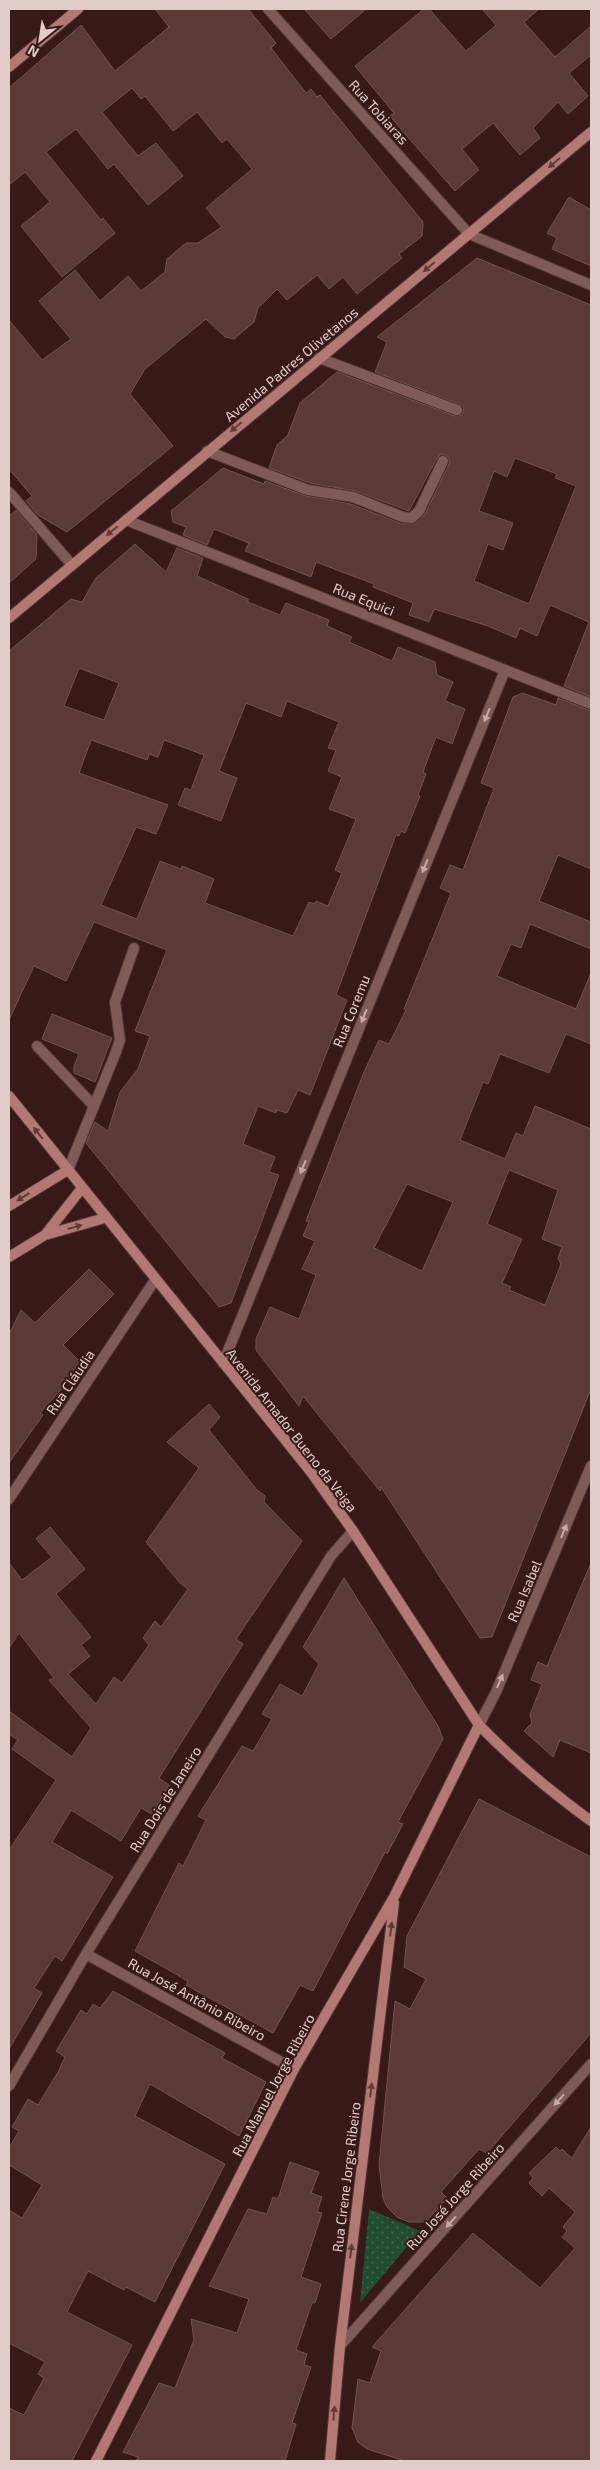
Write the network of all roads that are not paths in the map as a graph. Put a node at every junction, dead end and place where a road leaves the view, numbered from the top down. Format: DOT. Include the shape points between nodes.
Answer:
graph roads {
  1 [pos="78,9"];
  2 [pos="268,9"];
  3 [pos="9,67"];
  4 [pos="591,132"];
  5 [pos="469,234"];
  6 [pos="591,284"];
  7 [pos="319,358"];
  8 [pos="457,410"];
  9 [pos="208,451"];
  10 [pos="443,461"];
  11 [pos="9,492"];
  12 [pos="126,520"];
  13 [pos="72,565"];
  14 [pos="9,618"];
  15 [pos="505,670"];
  16 [pos="591,704"];
  17 [pos="134,948"];
  18 [pos="37,1046"];
  19 [pos="9,1096"];
  20 [pos="94,1106"];
  21 [pos="68,1170"];
  22 [pos="82,1188"];
  23 [pos="9,1206"];
  24 [pos="105,1218"];
  25 [pos="44,1235"];
  26 [pos="9,1257"];
  27 [pos="155,1280"];
  28 [pos="223,1363"];
  29 [pos="591,1466"];
  30 [pos="9,1500"];
  31 [pos="352,1530"];
  32 [pos="480,1725"];
  33 [pos="591,1821"];
  34 [pos="394,1897"];
  35 [pos="86,1954"];
  36 [pos="591,2064"];
  37 [pos="294,2069"];
  38 [pos="9,2086"];
  39 [pos="340,2346"];
  40 [pos="96,2461"];
  41 [pos="330,2461"];
  1 -- 3 [label="street"];
  2 -- 5 [label="street, Rua Tobiaras"];
  4 -- 5 [label="street, Avenida Padres Olivetanos, one-way"];
  5 -- 6 [label="street"];
  5 -- 7 [label="street, Avenida Padres Olivetanos, one-way"];
  7 -- 8 [label="street"];
  7 -- 9 [label="street, Avenida Padres Olivetanos, one-way"];
  9 -- 10 [label="street" via="308,490 353,496 412,518"];
  9 -- 12 [label="street, Avenida Padres Olivetanos"];
  11 -- 13 [label="street"];
  12 -- 13 [label="street, Avenida Padres Olivetanos, one-way"];
  12 -- 15 [label="street, Rua Equici"];
  13 -- 14 [label="street, Avenida Padres Olivetanos"];
  15 -- 16 [label="street, Rua Equici"];
  15 -- 28 [label="street, Rua Coremu, one-way"];
  17 -- 20 [label="street" via="116,1002 120,1040"];
  18 -- 20 [label="street"];
  21 -- 19 [label="street, Avenida Amador Bueno da Veiga, one-way"];
  20 -- 21 [label="street"];
  21 -- 22 [label="street, Avenida Amador Bueno da Veiga"];
  21 -- 23 [label="street, one-way"];
  22 -- 24 [label="street, Avenida Amador Bueno da Veiga"];
  22 -- 25 [label="street"];
  25 -- 24 [label="street, one-way"];
  24 -- 27 [label="street, Avenida Amador Bueno da Veiga"];
  25 -- 26 [label="street"];
  27 -- 28 [label="street, Avenida Amador Bueno da Veiga"];
  27 -- 30 [label="street, Rua Cláudia"];
  28 -- 31 [label="street, Avenida Amador Bueno da Veiga" via="311,1472"];
  32 -- 29 [label="street, Rua Isabel, one-way"];
  31 -- 32 [label="street, Avenida Amador Bueno da Veiga"];
  31 -- 35 [label="street, Rua Dois de Janeiro" via="331,1556"];
  32 -- 33 [label="street, Avenida Amador Bueno da Veiga" via="551,1792"];
  32 -- 34 [label="street, Rua Manuel Jorge Ribeiro"];
  34 -- 37 [label="street, Rua Manuel Jorge Ribeiro"];
  39 -- 34 [label="street, Rua Cirene Jorge Ribeiro, one-way"];
  35 -- 37 [label="street, Rua José Antônio Ribeiro"];
  35 -- 38 [label="street, Rua Dois de Janeiro"];
  36 -- 39 [label="street, Rua José Jorge Ribeiro, one-way"];
  37 -- 40 [label="street, Rua Manuel Jorge Ribeiro"];
  41 -- 39 [label="street, Rua Cirene Jorge Ribeiro, one-way"];
}
